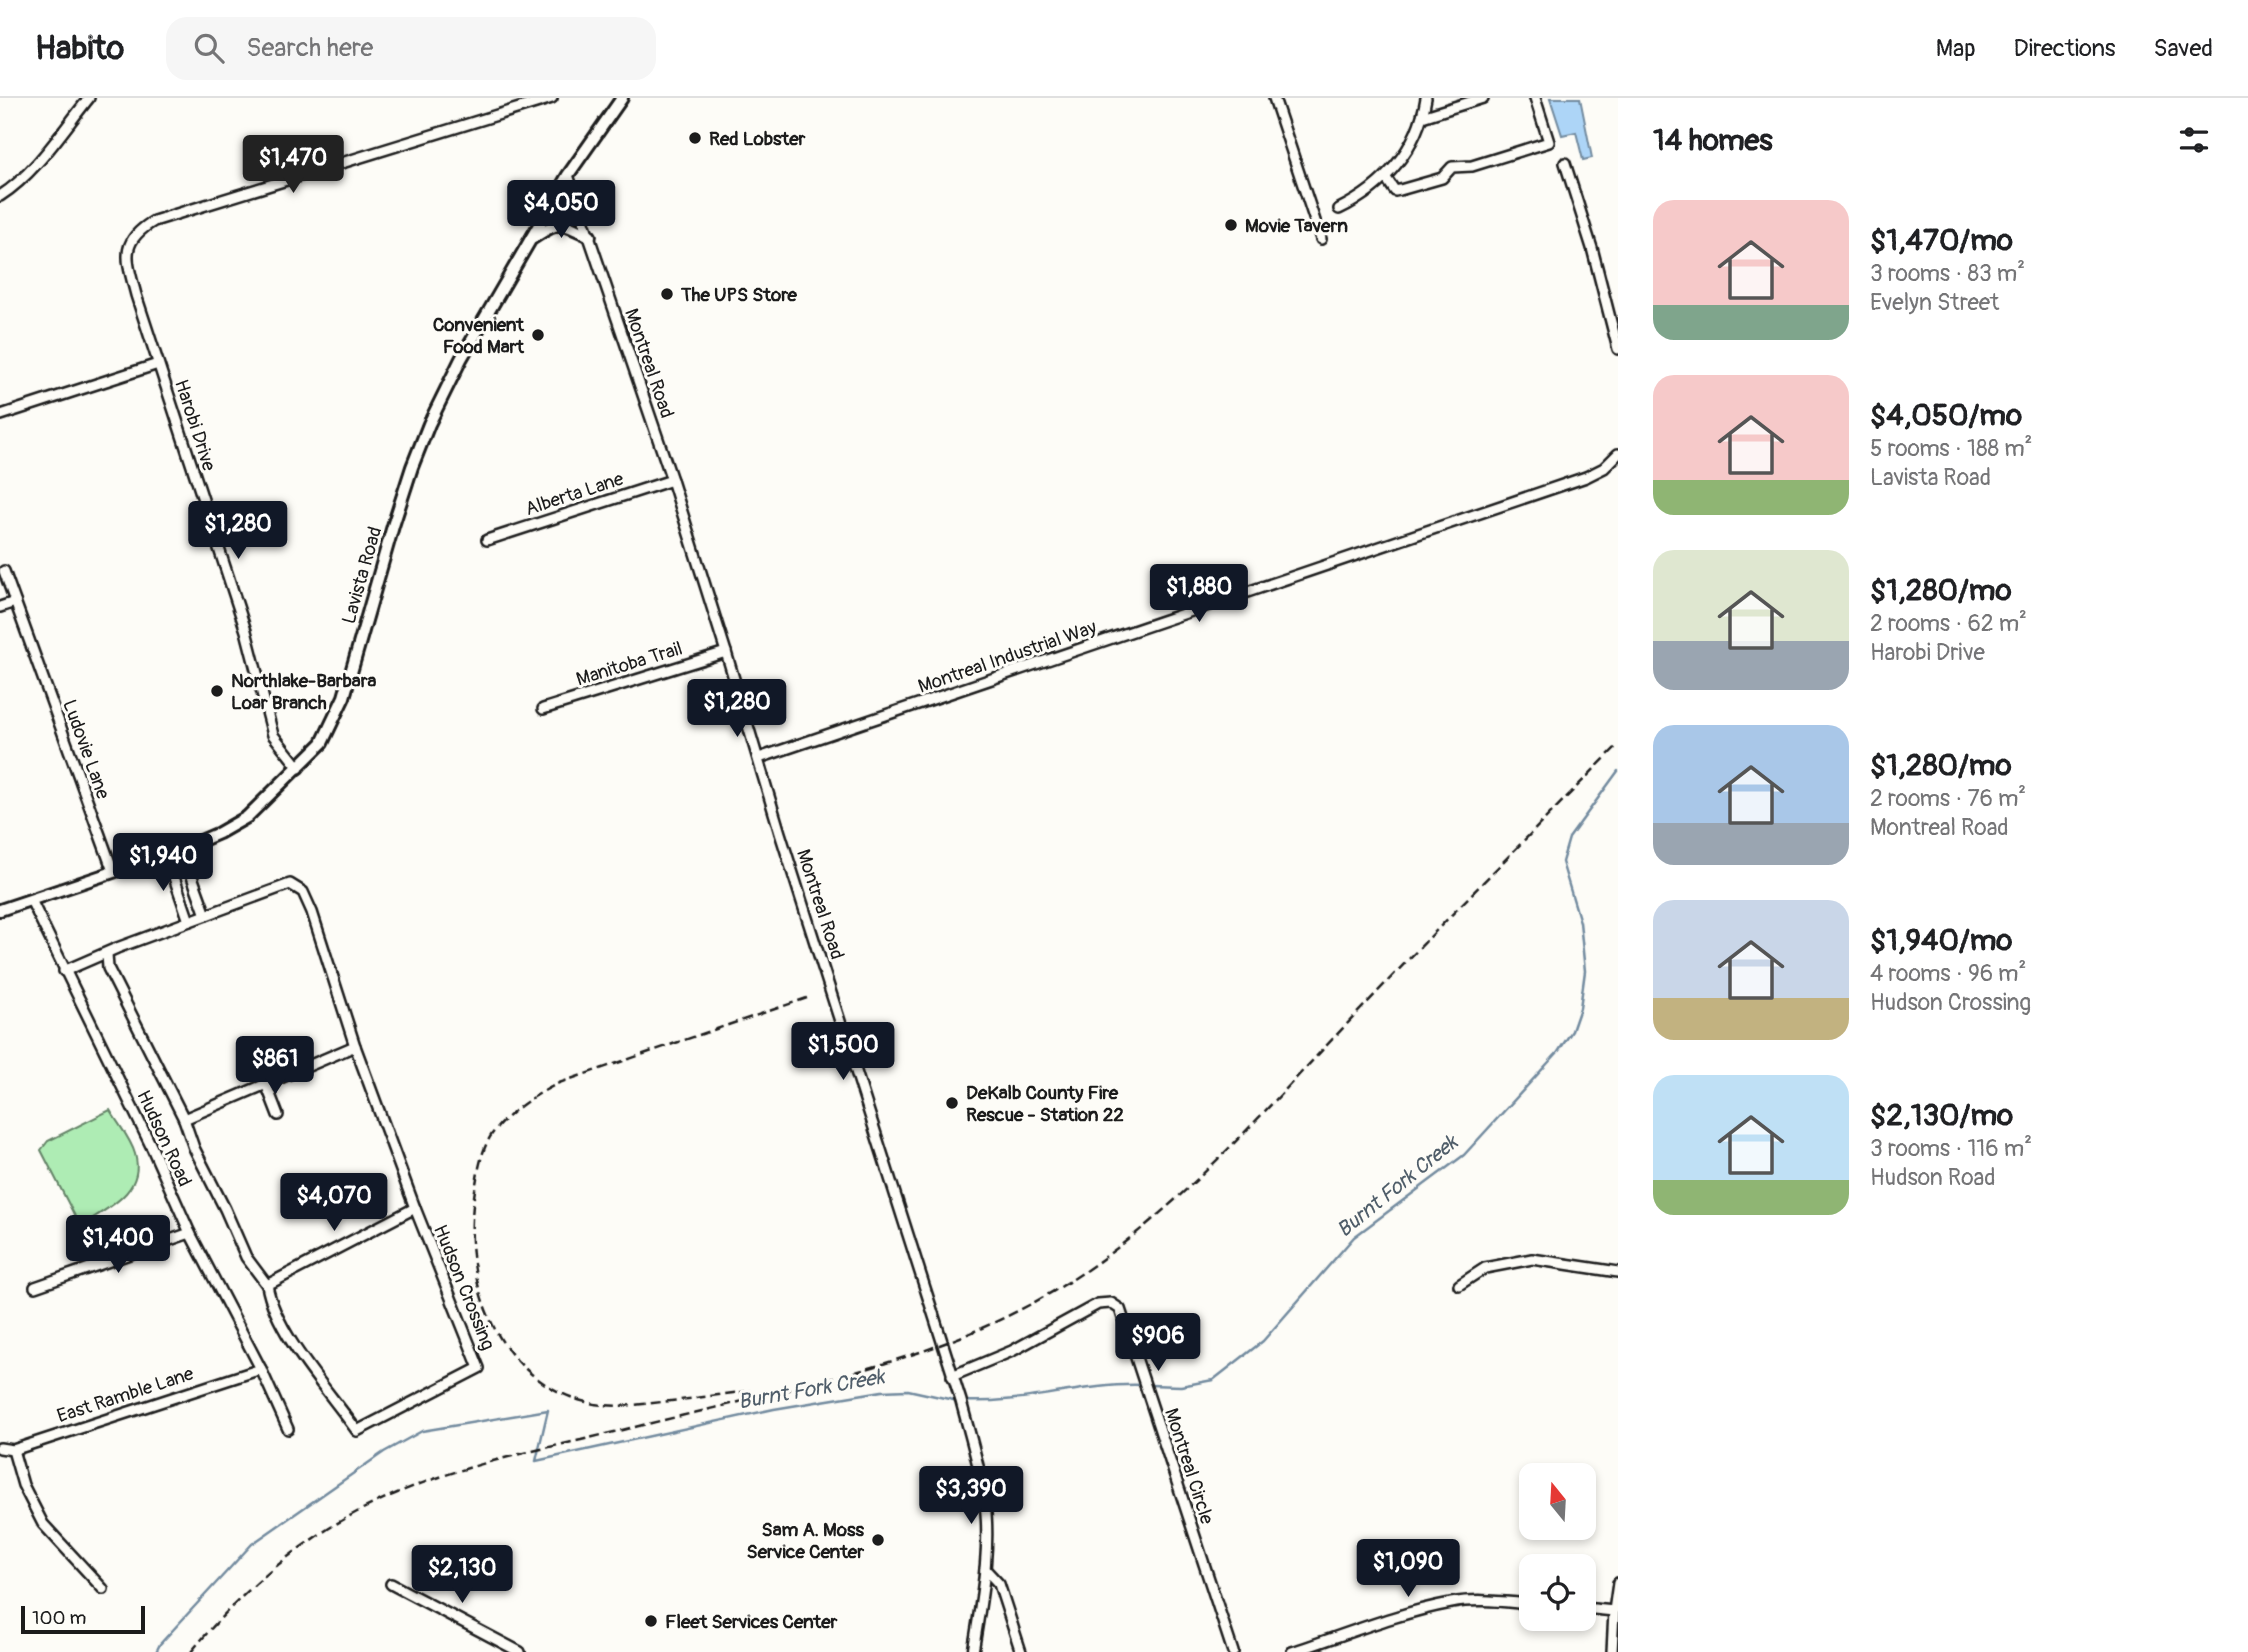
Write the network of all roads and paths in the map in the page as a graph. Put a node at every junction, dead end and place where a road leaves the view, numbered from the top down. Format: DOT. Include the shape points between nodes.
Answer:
graph roads {
  1 [pos="89,98"];
  2 [pos="552,98"];
  3 [pos="1275,98"];
  4 [pos="1426,98"];
  5 [pos="1483,98"];
  6 [pos="1535,98"];
  7 [pos="620,99"];
  8 [pos="1422,117"];
  9 [pos="1565,163"];
  10 [pos="568,175"];
  11 [pos="1386,177"];
  12 [pos="0,196"];
  13 [pos="1339,209"];
  14 [pos="590,236"];
  15 [pos="1321,239"];
  16 [pos="531,240"];
  17 [pos="1618,349"];
  18 [pos="158,364"];
  19 [pos="1,415"];
  20 [pos="1618,454"];
  21 [pos="672,480"];
  22 [pos="487,540"];
  23 [pos="4,571"];
  24 [pos="15,602"];
  25 [pos="0,607"];
  26 [pos="726,652"];
  27 [pos="543,709"];
  28 [pos="759,758"];
  29 [pos="299,768"];
  30 [pos="182,849"];
  31 [pos="166,855"];
  32 [pos="113,871"];
  33 [pos="31,900"];
  34 [pos="0,910"];
  35 [pos="206,915"];
  36 [pos="189,921"];
  37 [pos="107,954"];
  38 [pos="64,971"];
  39 [pos="355,1046"];
  40 [pos="265,1084"];
  41 [pos="278,1115"];
  42 [pos="184,1119"];
  43 [pos="415,1208"];
  44 [pos="190,1233"];
  45 [pos="1618,1272"];
  46 [pos="267,1285"];
  47 [pos="1459,1285"];
  48 [pos="35,1287"];
  49 [pos="261,1369"];
  50 [pos="952,1376"];
  51 [pos="288,1429"];
  52 [pos="0,1448"];
  53 [pos="13,1450"];
  54 [pos="985,1569"];
  55 [pos="1618,1583"];
  56 [pos="391,1584"];
  57 [pos="103,1589"];
  58 [pos="1519,1603"];
  59 [pos="1596,1609"];
  60 [pos="1614,1611"];
  61 [pos="520,1652"];
  62 [pos="973,1652"];
  63 [pos="1021,1652"];
  64 [pos="1233,1652"];
  65 [pos="1292,1652"];
  66 [pos="1612,1652"];
  1 -- 12 [label="street" via="40,159"];
  2 -- 18 [label="street" via="143,228 133,237 127,256"];
  3 -- 15 [label="street"];
  4 -- 8 [label="street"];
  5 -- 8 [label="street"];
  6 -- 11 [label="street" via="1549,142 1472,166 1452,167 1442,178 1400,190 1395,191"];
  7 -- 10 [label="main road, Lavista Road"];
  8 -- 11 [label="street" via="1411,143"];
  9 -- 17 [label="street"];
  10 -- 14 [label="street, Montreal Road"];
  10 -- 16 [label="main road, Lavista Road"];
  11 -- 13 [label="street"];
  14 -- 16 [label="main road" via="558,224"];
  14 -- 21 [label="street, Montreal Road"];
  16 -- 29 [label="main road, Lavista Road" via="461,359 429,424 392,529 344,696 322,743"];
  18 -- 19 [label="street, Harobi Drive"];
  18 -- 29 [label="street, Harobi Drive" via="246,631 273,735"];
  20 -- 28 [label="street, Montreal Industrial Way" via="1604,468 1578,480"];
  21 -- 22 [label="street, Alberta Lane"];
  21 -- 26 [label="street, Montreal Road"];
  23 -- 24 [label="street, Ludovie Lane"];
  24 -- 25 [label="street"];
  24 -- 32 [label="street, Ludovie Lane"];
  26 -- 27 [label="street, Manitoba Trail"];
  26 -- 28 [label="street, Montreal Road"];
  28 -- 50 [label="street, Montreal Road"];
  29 -- 30 [label="main road, Lavista Road" via="247,817"];
  30 -- 31 [label="main road, Lavista Road"];
  30 -- 35 [label="street"];
  31 -- 32 [label="main road, Lavista Road"];
  31 -- 36 [label="street"];
  32 -- 33 [label="main road, Lavista Road"];
  33 -- 34 [label="main road, Lavista Road"];
  33 -- 38 [label="street, Hudson Road"];
  35 -- 36 [label="street, Hudson Crossing"];
  35 -- 39 [label="street, Hudson Crossing" via="290,884 303,891"];
  36 -- 37 [label="street, Hudson Crossing"];
  37 -- 38 [label="street, Hudson Crossing"];
  37 -- 42 [label="street" via="108,968"];
  38 -- 44 [label="street, Hudson Road"];
  39 -- 40 [label="street"];
  39 -- 43 [label="street, Hudson Crossing"];
  40 -- 41 [label="street"];
  40 -- 42 [label="street"];
  42 -- 46 [label="street" via="246,1257"];
  43 -- 46 [label="street"];
  43 -- 46 [label="street, Hudson Crossing" via="479,1368 357,1431 281,1326"];
  44 -- 48 [label="street"];
  44 -- 49 [label="street, Hudson Road"];
  45 -- 47 [label="street" via="1532,1259 1485,1268"];
  49 -- 51 [label="street, Hudson Road"];
  49 -- 53 [label="street, East Ramble Lane"];
  50 -- 54 [label="street, Montreal Road" via="985,1497"];
  50 -- 64 [label="street, Montreal Circle" via="1012,1351 1098,1304 1111,1303 1120,1309"];
  52 -- 53 [label="street, East Ramble Lane"];
  53 -- 57 [label="street" via="23,1485 43,1524"];
  54 -- 62 [label="street, Montreal Road"];
  54 -- 63 [label="street" via="999,1584"];
  55 -- 60 [label="street"];
  56 -- 61 [label="street"];
  58 -- 65 [label="street" via="1452,1603"];
  59 -- 60 [label="street"];
  60 -- 66 [label="street"];
}
